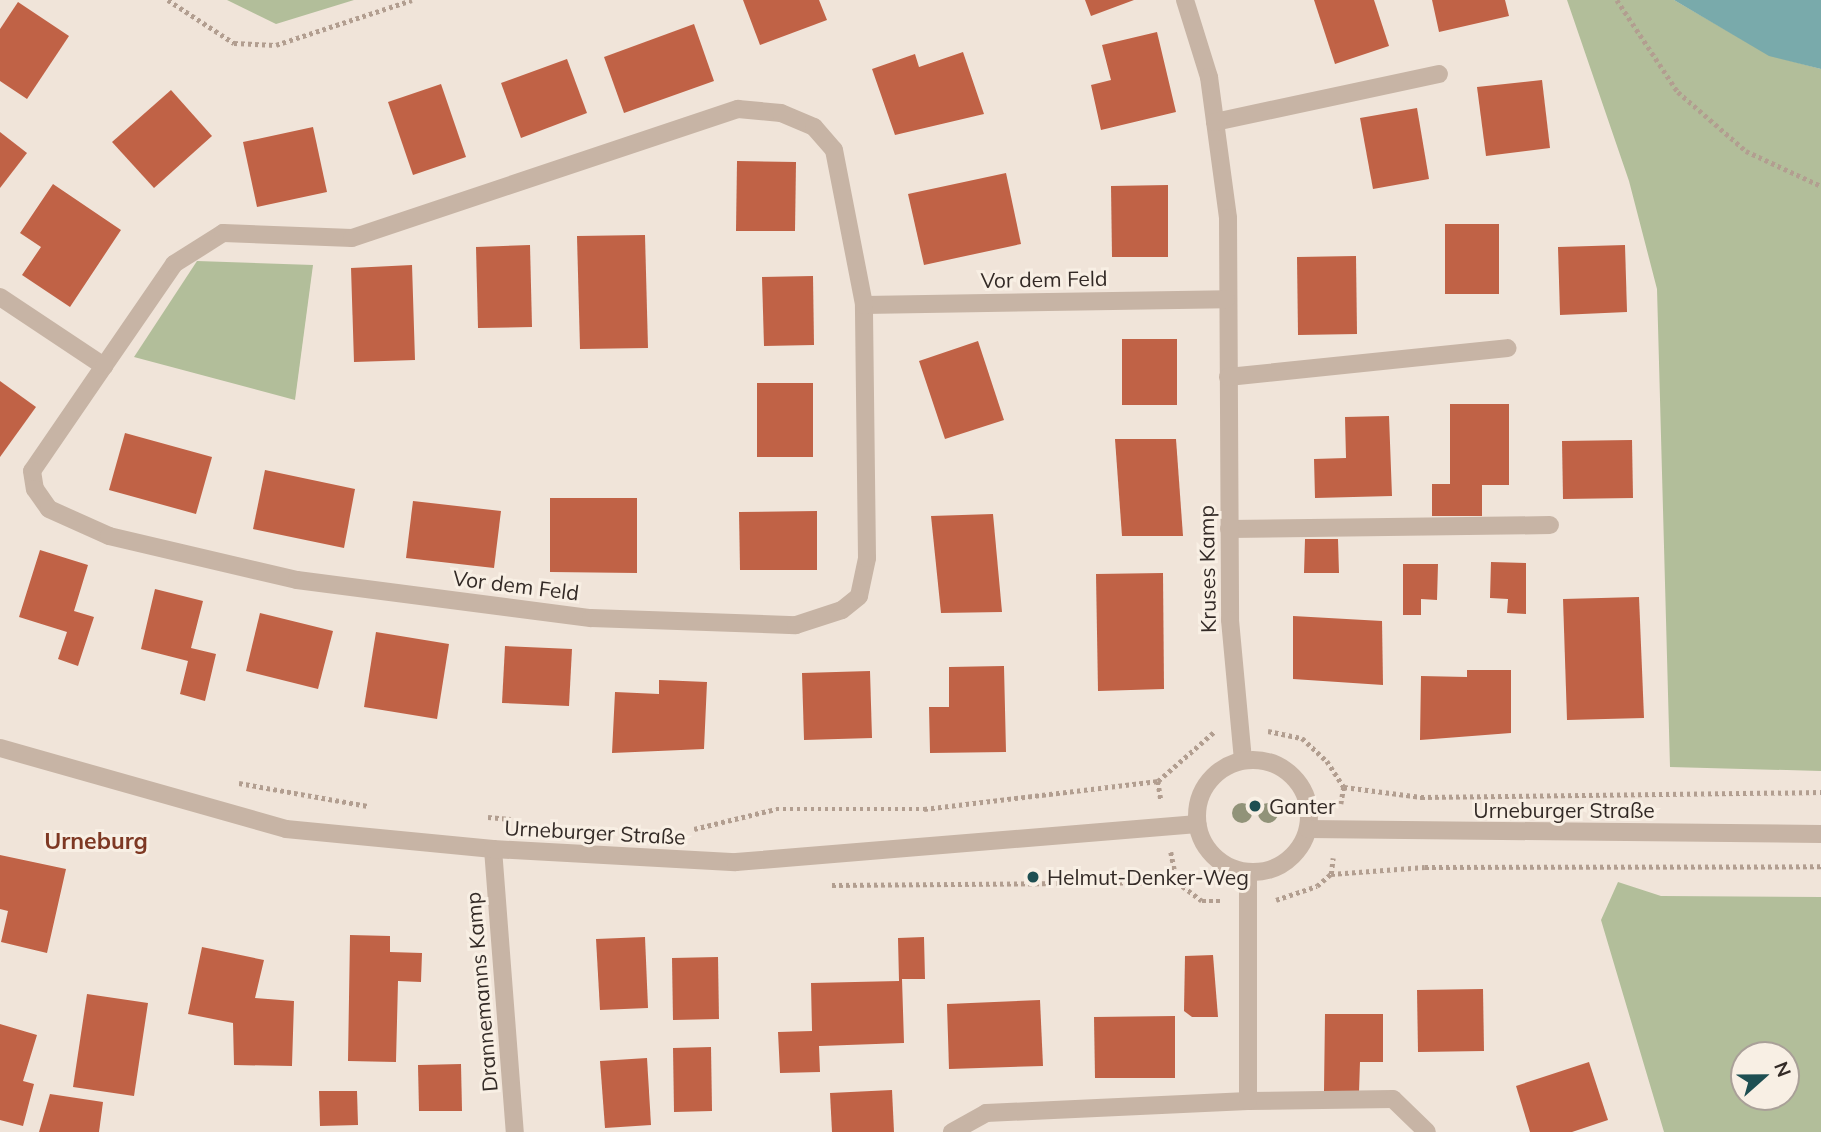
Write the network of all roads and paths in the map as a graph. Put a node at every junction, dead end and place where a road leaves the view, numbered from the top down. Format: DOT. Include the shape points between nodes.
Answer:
graph roads {
  1 [pos="168,0"];
  2 [pos="412,0"];
  3 [pos="1185,0"];
  4 [pos="1617,0"];
  5 [pos="1439,75"];
  6 [pos="1215,122"];
  7 [pos="1821,186"];
  8 [pos="0,297"];
  9 [pos="1226,299"];
  10 [pos="863,305"];
  11 [pos="1508,348"];
  12 [pos="104,366"];
  13 [pos="1228,377"];
  14 [pos="1550,525"];
  15 [pos="1229,529"];
  16 [pos="0,748"];
  17 [pos="1243,760"];
  18 [pos="1158,780"];
  19 [pos="235,783"];
  20 [pos="1344,787"];
  21 [pos="1821,792"];
  22 [pos="382,808"];
  23 [pos="477,817"];
  24 [pos="518,819"];
  25 [pos="1197,824"];
  26 [pos="1308,828"];
  27 [pos="683,829"];
  28 [pos="1821,834"];
  29 [pos="493,849"];
  30 [pos="1821,866"];
  31 [pos="1248,872"];
  32 [pos="1331,874"];
  33 [pos="1248,1101"];
  34 [pos="516,1132"];
  35 [pos="952,1132"];
  36 [pos="1427,1132"];
  1 -- 2 [label="path" via="234,43 275,45"];
  3 -- 6 [label="street, Kruses Kamp"];
  4 -- 7 [label="path" via="1678,92 1746,151"];
  5 -- 6 [label="street"];
  6 -- 9 [label="street, Kruses Kamp" via="1228,218"];
  8 -- 12 [label="street"];
  9 -- 10 [label="street, Vor dem Feld"];
  9 -- 13 [label="street, Kruses Kamp"];
  10 -- 12 [label="street, Vor dem Feld" via="834,150 814,127 781,114 738,109 352,238 223,233 174,264"];
  10 -- 12 [label="street, Vor dem Feld" via="867,558 859,596 842,610 796,625 591,618 311,582 109,536 49,509 35,489 33,471"];
  11 -- 13 [label="street"];
  13 -- 15 [label="street, Kruses Kamp"];
  14 -- 15 [label="street"];
  15 -- 17 [label="street, Kruses Kamp" via="1230,620"];
  16 -- 29 [label="street, Urneburger Straße" via="286,830"];
  17 -- 25 [label="street" via="1205,785"];
  17 -- 26 [label="street" via="1276,764 1298,781 1308,803"];
  18 -- 27 [label="path" via="924,809 776,809"];
  19 -- 22 [label="path"];
  20 -- 21 [label="path" via="1420,797"];
  23 -- 24 [label="path"];
  25 -- 29 [label="street, Urneburger Straße" via="736,862"];
  25 -- 31 [label="street" via="1218,859"];
  26 -- 28 [label="street, Urneburger Straße"];
  26 -- 31 [label="street" via="1282,864"];
  29 -- 34 [label="street, Drannemanns Kamp"];
  30 -- 32 [label="path" via="1425,867"];
  31 -- 33 [label="street"];
  33 -- 35 [label="street" via="986,1113"];
  33 -- 36 [label="street" via="1393,1099"];
}
